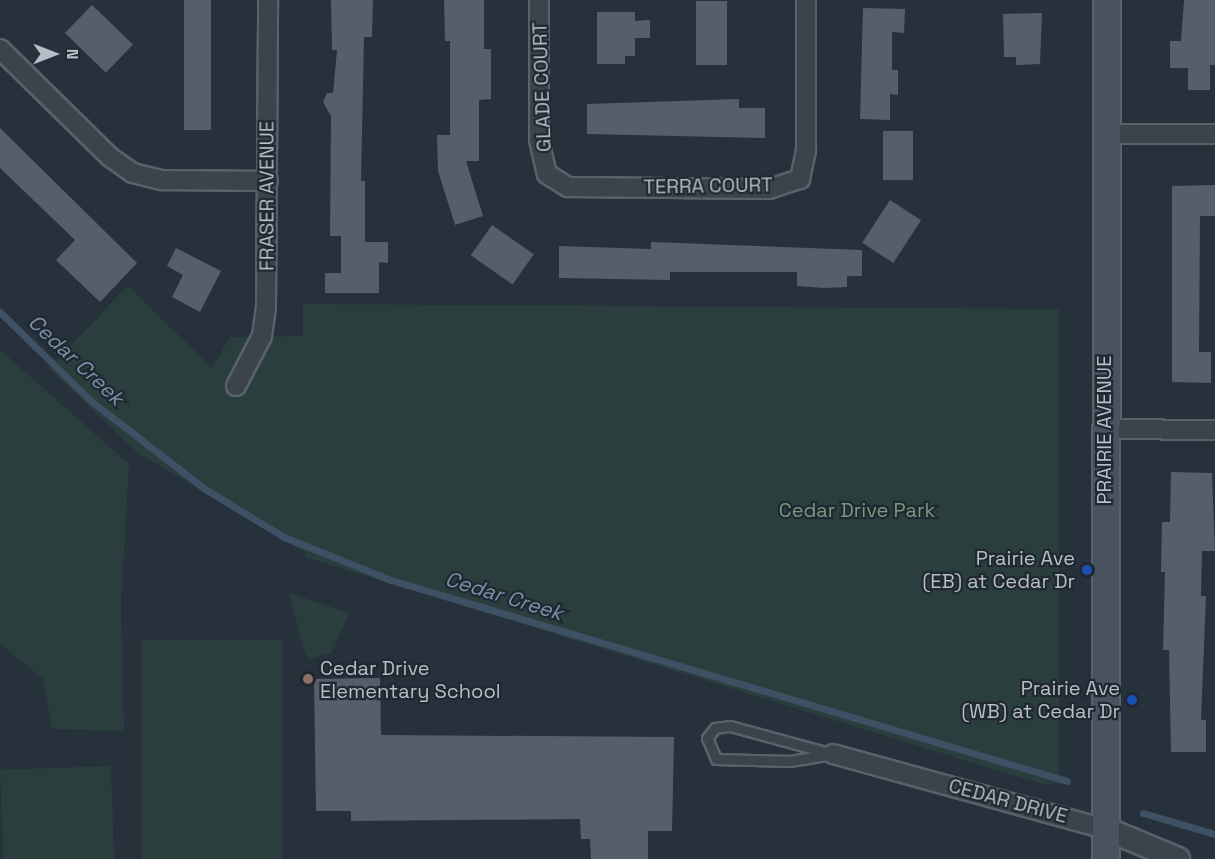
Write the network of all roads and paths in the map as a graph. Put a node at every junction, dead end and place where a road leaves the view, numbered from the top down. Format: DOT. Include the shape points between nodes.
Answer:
graph roads {
  1 [pos="268,0"];
  2 [pos="539,0"];
  3 [pos="806,0"];
  4 [pos="1107,0"];
  5 [pos="0,49"];
  6 [pos="1106,134"];
  7 [pos="1215,134"];
  8 [pos="547,174"];
  9 [pos="268,181"];
  10 [pos="236,386"];
  11 [pos="1104,429"];
  12 [pos="1215,430"];
  13 [pos="833,754"];
  14 [pos="1106,829"];
  15 [pos="1106,859"];
  16 [pos="1178,859"];
  1 -- 9 [label="street, FRASER AVENUE"];
  2 -- 8 [label="street, GLADE COURT" via="540,140"];
  3 -- 8 [label="street, TERRA COURT" via="806,150 800,179 769,189 568,187"];
  4 -- 6 [label="main road, PRAIRIE AVENUE"];
  5 -- 9 [label="street" via="110,157 133,173 162,180"];
  6 -- 7 [label="street"];
  6 -- 11 [label="main road, PRAIRIE AVENUE"];
  9 -- 10 [label="street, FRASER AVENUE" via="264,325"];
  11 -- 12 [label="street"];
  11 -- 14 [label="main road, PRAIRIE AVENUE"];
  13 -- 13 [label="lane" via="808,760 731,762 716,759 707,738 715,728 729,726"];
  13 -- 14 [label="street, CEDAR DRIVE"];
  14 -- 15 [label="main road, PRAIRIE AVENUE"];
  14 -- 16 [label="street, CEDAR DRIVE"];
}
